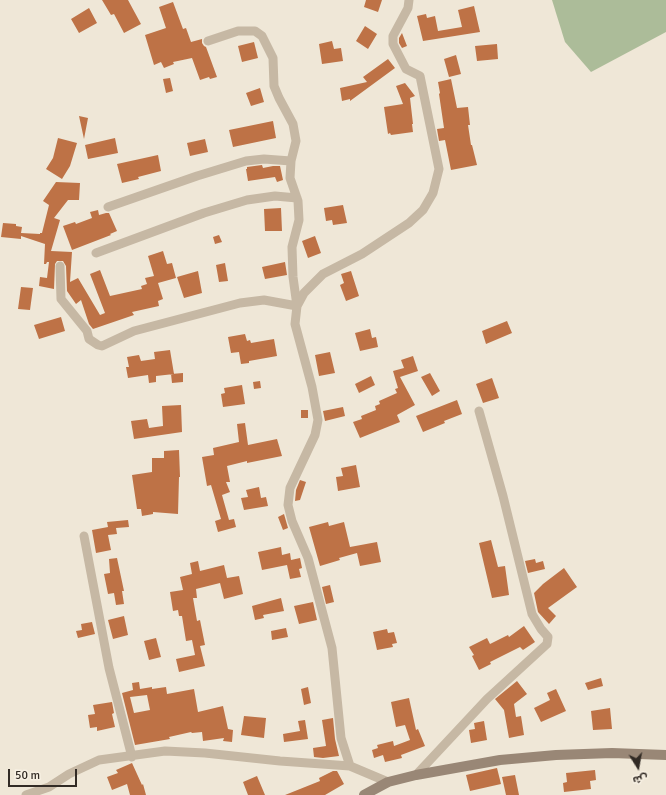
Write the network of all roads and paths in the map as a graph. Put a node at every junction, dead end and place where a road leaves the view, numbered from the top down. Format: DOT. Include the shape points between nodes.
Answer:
graph roads {
  1 [pos="410,0"];
  2 [pos="208,41"];
  3 [pos="291,161"];
  4 [pos="297,198"];
  5 [pos="108,207"];
  6 [pos="96,253"];
  7 [pos="60,266"];
  8 [pos="297,306"];
  9 [pos="479,411"];
  10 [pos="84,536"];
  11 [pos="666,755"];
  12 [pos="132,757"];
  13 [pos="350,766"];
  14 [pos="416,775"];
  15 [pos="388,782"];
  16 [pos="26,795"];
  17 [pos="364,795"];
  1 -- 8 [label="street" via="393,36 393,44 406,69 420,76 439,169 433,193 423,210 409,223 362,254 323,274 304,293"];
  2 -- 3 [label="street" via="238,31 255,31 262,36 273,58 274,86 293,124 296,142"];
  3 -- 4 [label="street" via="290,178"];
  3 -- 5 [label="street" via="246,161"];
  4 -- 6 [label="street" via="275,196 247,200"];
  4 -- 8 [label="street" via="299,220 292,247 292,277"];
  7 -- 8 [label="street" via="61,299 87,331 89,339 98,346 134,331 240,303 264,300"];
  8 -- 13 [label="street" via="295,324 318,420 315,435 290,488 288,505 308,558 332,648 341,738"];
  9 -- 14 [label="street" via="532,614 548,637 547,644 487,699"];
  10 -- 12 [label="street" via="109,668"];
  11 -- 14 [label="main road" via="556,755 500,760"];
  12 -- 13 [label="street" via="165,751"];
  12 -- 16 [label="street" via="99,760"];
  13 -- 15 [label="street"];
  14 -- 15 [label="main road"];
  15 -- 17 [label="main road"];
}
